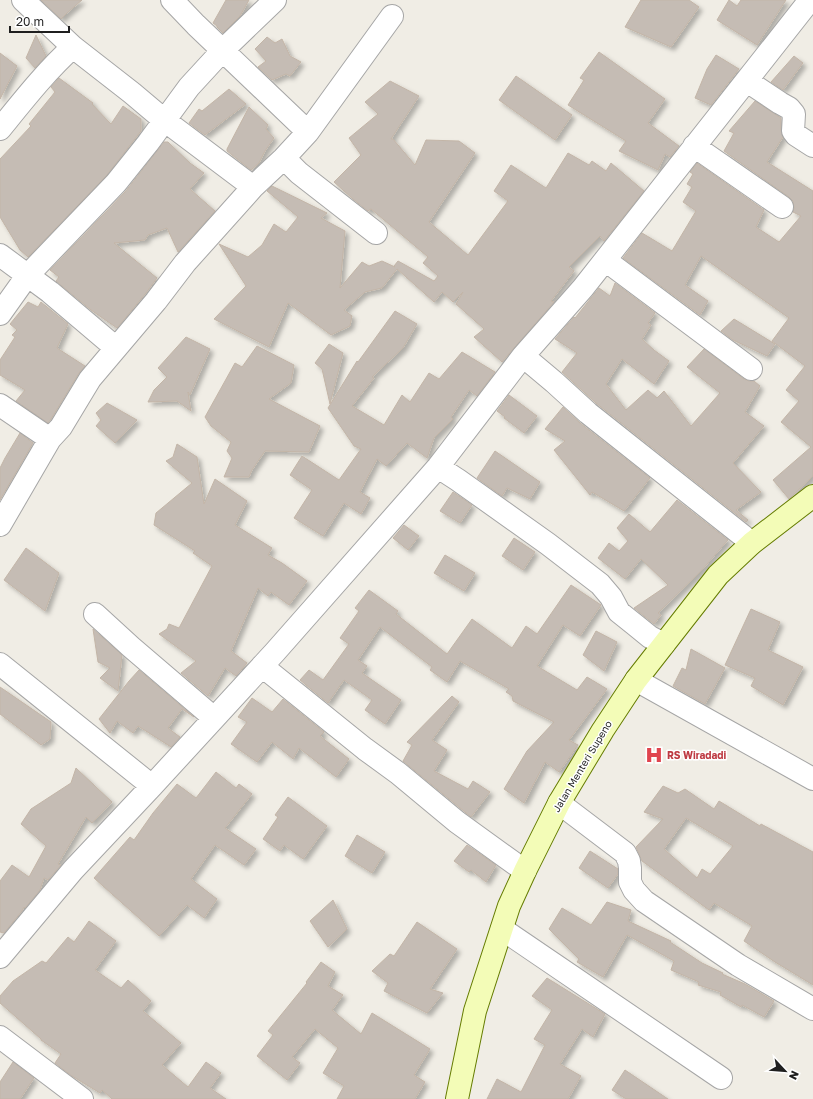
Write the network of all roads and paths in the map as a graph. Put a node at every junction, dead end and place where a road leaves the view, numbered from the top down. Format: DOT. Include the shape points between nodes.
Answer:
graph roads {
  1 [pos="23,0"];
  2 [pos="172,0"];
  3 [pos="274,0"];
  4 [pos="810,0"];
  5 [pos="392,16"];
  6 [pos="73,47"];
  7 [pos="223,50"];
  8 [pos="747,81"];
  9 [pos="164,120"];
  10 [pos="2,122"];
  11 [pos="308,132"];
  12 [pos="694,146"];
  13 [pos="813,146"];
  14 [pos="284,158"];
  15 [pos="253,187"];
  16 [pos="782,206"];
  17 [pos="376,233"];
  18 [pos="0,255"];
  19 [pos="605,260"];
  20 [pos="27,276"];
  21 [pos="0,314"];
  22 [pos="116,348"];
  23 [pos="524,356"];
  24 [pos="751,369"];
  25 [pos="0,405"];
  26 [pos="50,439"];
  27 [pos="438,467"];
  28 [pos="813,496"];
  29 [pos="0,525"];
  30 [pos="752,543"];
  31 [pos="95,614"];
  32 [pos="664,644"];
  33 [pos="0,664"];
  34 [pos="262,666"];
  35 [pos="636,680"];
  36 [pos="214,718"];
  37 [pos="813,779"];
  38 [pos="152,786"];
  39 [pos="559,803"];
  40 [pos="525,871"];
  41 [pos="502,929"];
  42 [pos="0,957"];
  43 [pos="813,1009"];
  44 [pos="0,1037"];
  45 [pos="721,1078"];
  46 [pos="82,1099"];
  47 [pos="457,1099"];
  1 -- 6 [label="street"];
  2 -- 7 [label="street"];
  3 -- 7 [label="street"];
  4 -- 8 [label="street"];
  5 -- 11 [label="street"];
  6 -- 9 [label="street"];
  6 -- 10 [label="street"];
  7 -- 9 [label="street" via="189,87"];
  7 -- 11 [label="street"];
  8 -- 12 [label="street"];
  8 -- 13 [label="street" via="789,108 794,114 793,131"];
  9 -- 15 [label="street"];
  9 -- 20 [label="street" via="116,182"];
  11 -- 14 [label="street"];
  12 -- 16 [label="street"];
  12 -- 19 [label="street"];
  14 -- 15 [label="street"];
  14 -- 17 [label="street" via="299,173"];
  15 -- 22 [label="street" via="185,263"];
  18 -- 20 [label="street"];
  19 -- 23 [label="street"];
  19 -- 24 [label="street"];
  20 -- 21 [label="street"];
  20 -- 22 [label="street" via="50,292"];
  22 -- 26 [label="street" via="90,379 61,427"];
  23 -- 27 [label="street"];
  23 -- 30 [label="street" via="588,413"];
  25 -- 26 [label="street"];
  26 -- 29 [label="street"];
  27 -- 32 [label="street" via="600,584 619,612 650,637"];
  27 -- 34 [label="street"];
  28 -- 30 [label="main road, Jalan Menteri Supeno"];
  30 -- 32 [label="main road, Jalan Menteri Supeno" via="718,575"];
  31 -- 36 [label="street"];
  32 -- 35 [label="main road, Jalan Menteri Supeno"];
  33 -- 38 [label="street"];
  34 -- 36 [label="street"];
  34 -- 40 [label="street" via="457,822"];
  35 -- 37 [label="street"];
  35 -- 39 [label="main road, Jalan Menteri Supeno"];
  36 -- 38 [label="street"];
  38 -- 42 [label="street" via="73,870"];
  39 -- 40 [label="main road, Jalan Menteri Supeno"];
  39 -- 43 [label="street" via="625,853 629,861 630,882 644,901 738,964"];
  40 -- 41 [label="main road, Jalan Menteri Supeno"];
  41 -- 45 [label="street"];
  41 -- 47 [label="main road, Jalan Menteri Supeno" via="475,1011"];
  44 -- 46 [label="street"];
}
